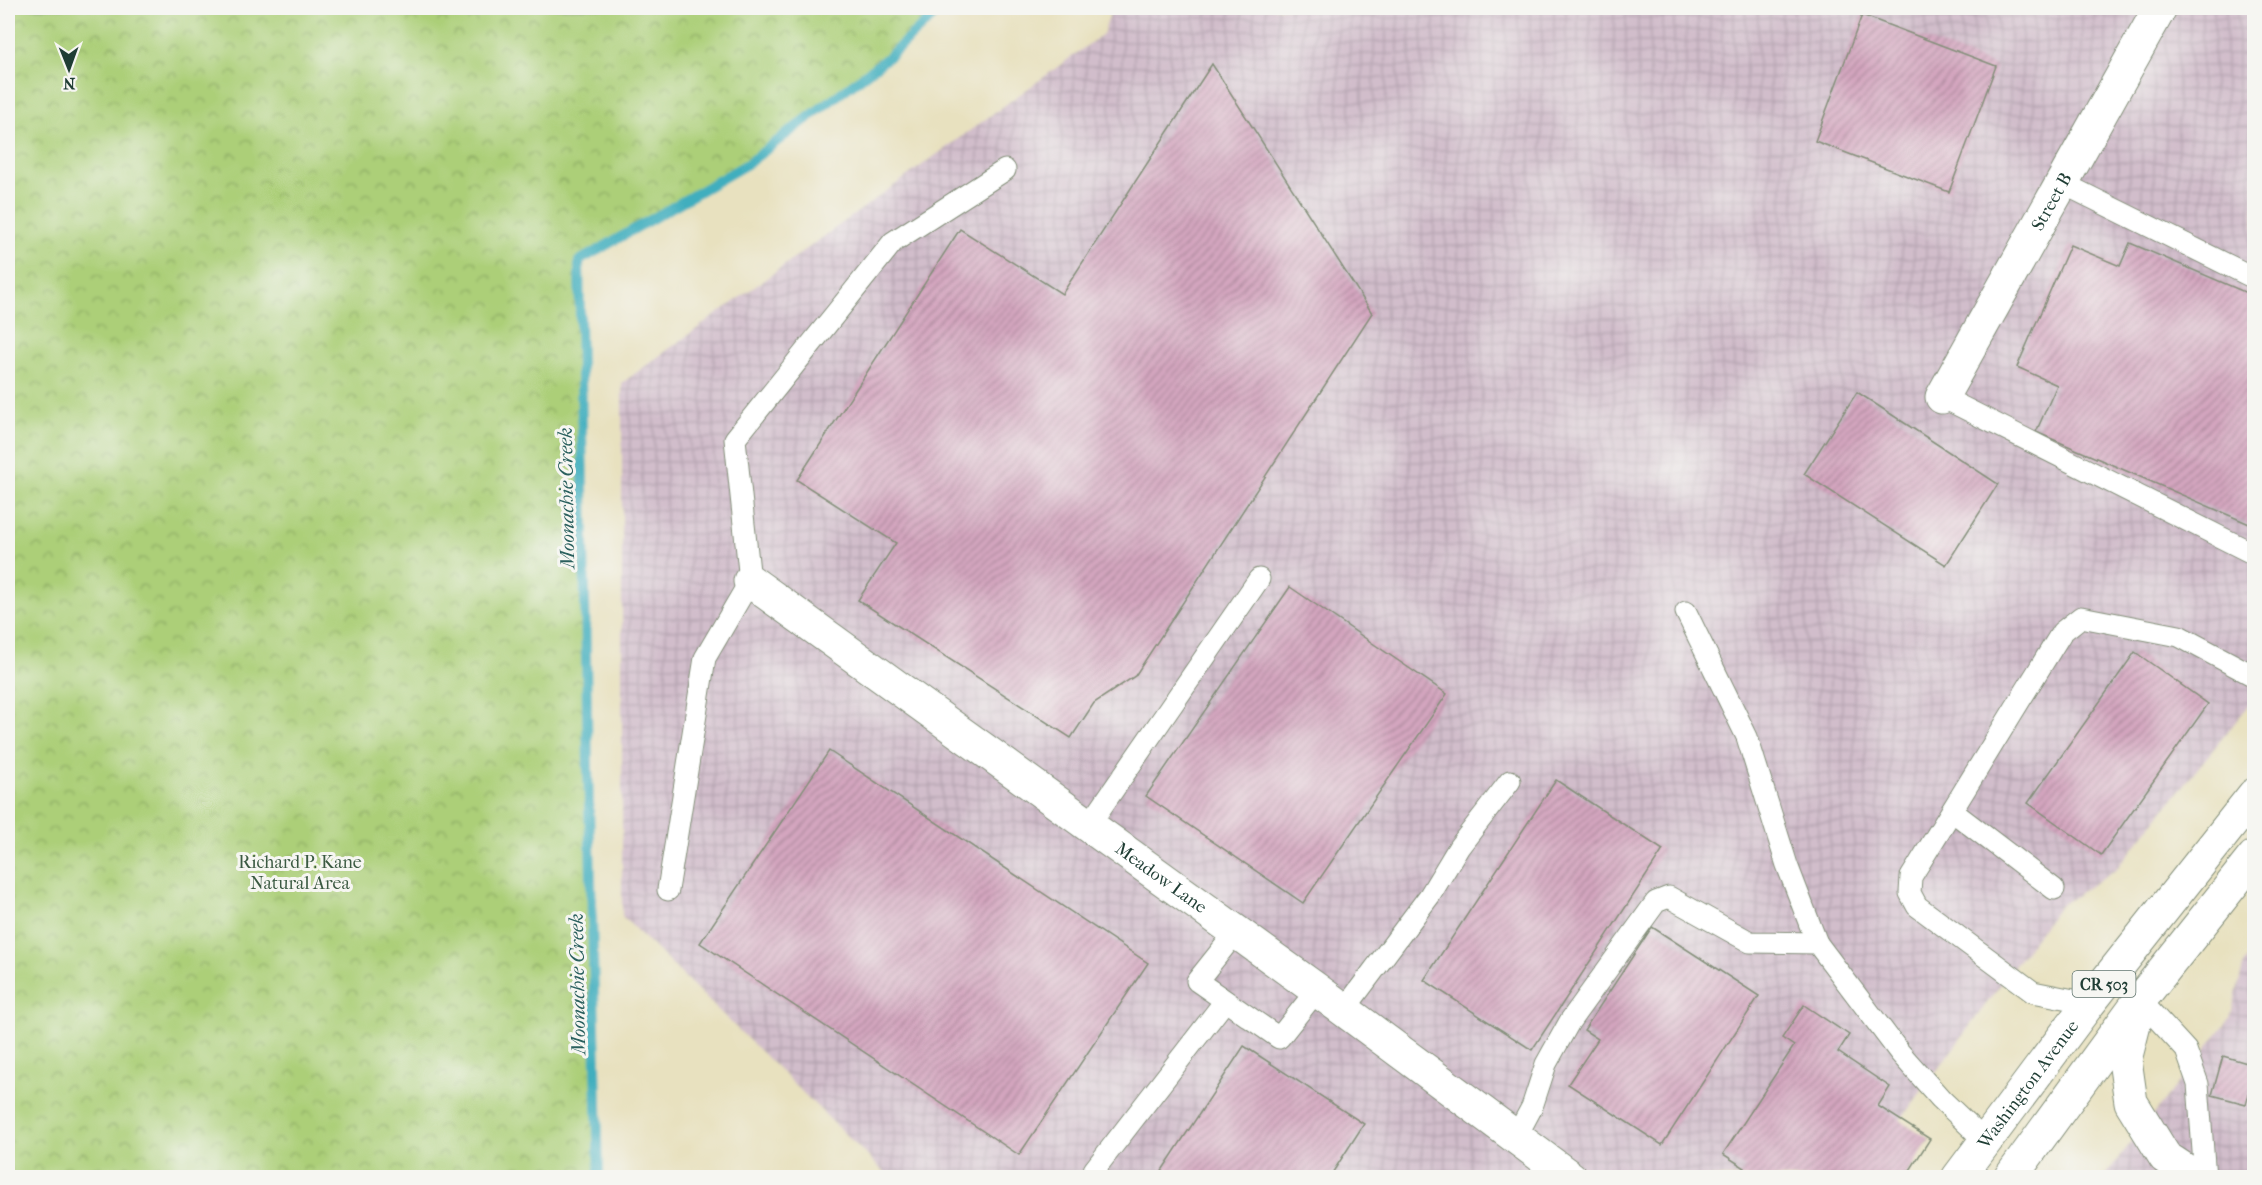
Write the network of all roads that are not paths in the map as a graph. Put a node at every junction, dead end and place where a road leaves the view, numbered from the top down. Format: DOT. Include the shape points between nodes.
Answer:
graph roads {
  1 [pos="2160,8"];
  2 [pos="1005,170"];
  3 [pos="2062,183"];
  4 [pos="2254,276"];
  5 [pos="1942,397"];
  6 [pos="2254,554"];
  7 [pos="1259,579"];
  8 [pos="750,580"];
  9 [pos="1686,612"];
  10 [pos="2254,676"];
  11 [pos="1510,781"];
  12 [pos="2254,795"];
  13 [pos="1953,811"];
  14 [pos="1089,825"];
  15 [pos="2254,857"];
  16 [pos="2054,890"];
  17 [pos="668,891"];
  18 [pos="1236,932"];
  19 [pos="1817,943"];
  20 [pos="1317,990"];
  21 [pos="2140,1000"];
  22 [pos="1226,1001"];
  23 [pos="2089,1004"];
  24 [pos="1344,1010"];
  25 [pos="1516,1137"];
  26 [pos="1985,1141"];
  27 [pos="1094,1170"];
  28 [pos="1571,1178"];
  29 [pos="1958,1178"];
  30 [pos="2010,1178"];
  31 [pos="2197,1178"];
  32 [pos="2205,1178"];
  1 -- 3 [label="street, Street B"];
  2 -- 8 [label="lane" via="893,242 735,439"];
  3 -- 4 [label="lane"];
  3 -- 5 [label="street, Street B"];
  5 -- 6 [label="lane"];
  7 -- 14 [label="lane"];
  8 -- 14 [label="street, Meadow Lane"];
  8 -- 17 [label="lane" via="705,658"];
  9 -- 19 [label="lane" via="1747,737 1787,865"];
  10 -- 13 [label="lane" via="2179,636 2081,617 2062,632"];
  11 -- 24 [label="lane"];
  12 -- 23 [label="street, Washington Avenue / CR 503"];
  13 -- 16 [label="lane"];
  13 -- 23 [label="lane" via="1911,878 1910,892 1917,906 2033,992"];
  14 -- 18 [label="street, Meadow Lane"];
  15 -- 21 [label="street, CR 503"];
  18 -- 20 [label="street, Meadow Lane"];
  18 -- 22 [label="lane" via="1197,981"];
  19 -- 25 [label="lane" via="1750,942 1669,897 1656,902 1570,1021 1546,1064 1533,1107"];
  19 -- 26 [label="lane" via="1900,1053"];
  20 -- 22 [label="lane" via="1279,1038"];
  20 -- 24 [label="street, Meadow Lane"];
  21 -- 30 [label="street, CR 503"];
  21 -- 31 [label="street" via="2125,1060 2131,1102 2165,1157"];
  21 -- 32 [label="lane" via="2186,1050 2198,1084"];
  22 -- 27 [label="lane"];
  23 -- 26 [label="street, Washington Avenue / CR 503"];
  24 -- 25 [label="street, Meadow Lane"];
  25 -- 28 [label="street, Meadow Lane"];
  26 -- 29 [label="street, Washington Avenue / CR 503"];
}
